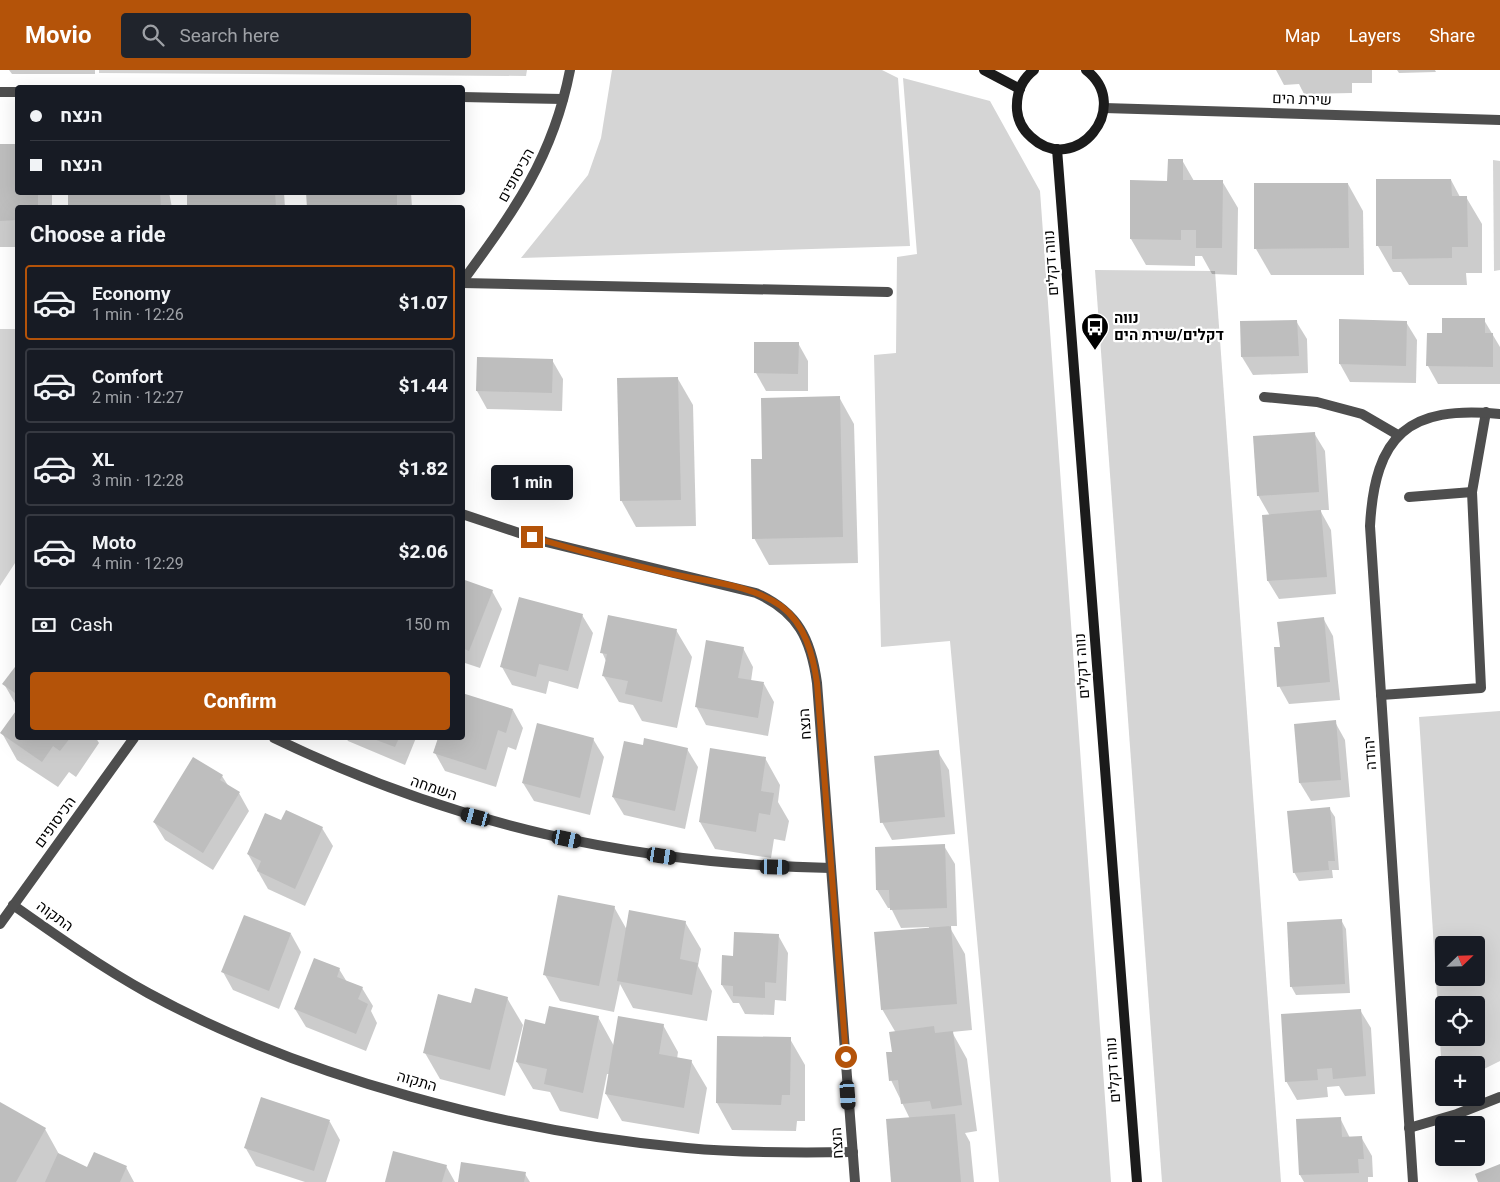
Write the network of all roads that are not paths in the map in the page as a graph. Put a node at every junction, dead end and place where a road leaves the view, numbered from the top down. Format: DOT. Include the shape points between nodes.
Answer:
graph roads {
  1 [pos="570,70"];
  2 [pos="984,70"];
  3 [pos="1034,70"];
  4 [pos="1086,70"];
  5 [pos="1020,89"];
  6 [pos="0,92"];
  7 [pos="15,92"];
  8 [pos="465,97"];
  9 [pos="563,98"];
  10 [pos="1104,108"];
  11 [pos="1500,120"];
  12 [pos="1057,149"];
  13 [pos="465,279"];
  14 [pos="465,283"];
  15 [pos="888,292"];
  16 [pos="1264,397"];
  17 [pos="1486,412"];
  18 [pos="1500,414"];
  19 [pos="1398,435"];
  20 [pos="1472,492"];
  21 [pos="1409,497"];
  22 [pos="465,515"];
  23 [pos="1381,695"];
  24 [pos="133,740"];
  25 [pos="278,740"];
  26 [pos="831,868"];
  27 [pos="13,905"];
  28 [pos="0,924"];
  29 [pos="1500,1097"];
  30 [pos="1409,1128"];
  31 [pos="853,1152"];
  32 [pos="855,1182"];
  33 [pos="1137,1182"];
  34 [pos="1413,1182"];
  1 -- 9 [label="street, הכיסופים"];
  2 -- 5 [label="street"];
  3 -- 5 [label="street"];
  4 -- 10 [label="street" via="1100,88"];
  5 -- 12 [label="street" via="1017,108 1023,128 1038,143"];
  6 -- 7 [label="street"];
  8 -- 9 [label="street"];
  9 -- 13 [label="street, הכיסופים" via="546,150 518,205"];
  10 -- 11 [label="street, שירת הים"];
  10 -- 12 [label="street" via="1098,128 1089,138 1071,148"];
  12 -- 33 [label="street, נווה דקלים"];
  14 -- 15 [label="street"];
  16 -- 19 [label="street" via="1317,402 1362,414"];
  17 -- 18 [label="street, יהודה"];
  17 -- 19 [label="street, יהודה" via="1449,412 1429,416"];
  17 -- 20 [label="street"];
  19 -- 23 [label="street, יהודה" via="1380,465 1371,504"];
  20 -- 21 [label="street"];
  20 -- 23 [label="street" via="1481,688"];
  22 -- 26 [label="street, הנצח" via="555,544 747,591 770,600 791,616 809,646 816,677"];
  23 -- 30 [label="street, יהודה"];
  24 -- 27 [label="street, הכיסופים"];
  25 -- 26 [label="street, השמחה" via="390,789 530,831 681,859"];
  26 -- 31 [label="street, הנצח"];
  27 -- 28 [label="street, הכיסופים"];
  27 -- 31 [label="street, התקוה" via="77,950 149,993 194,1015 316,1066 408,1095 520,1122 686,1148 774,1153"];
  29 -- 30 [label="street"];
  30 -- 34 [label="street, יהודה"];
  31 -- 32 [label="street, הנצח"];
}
